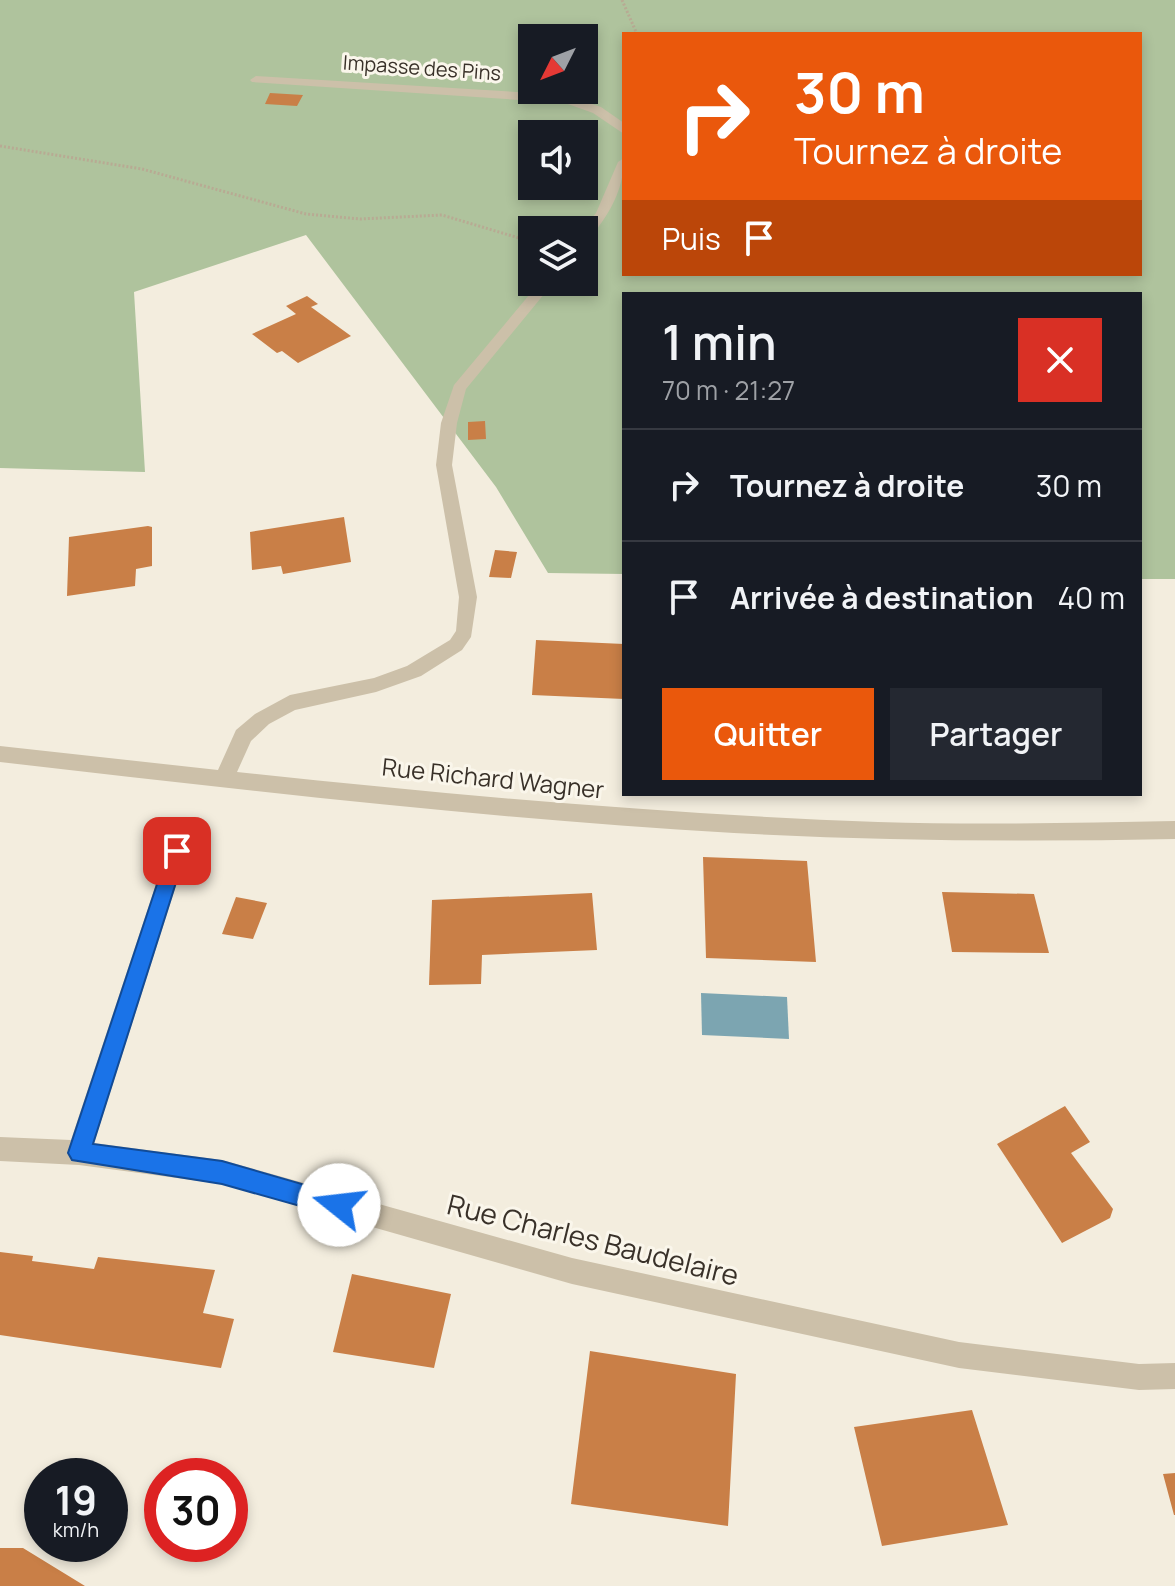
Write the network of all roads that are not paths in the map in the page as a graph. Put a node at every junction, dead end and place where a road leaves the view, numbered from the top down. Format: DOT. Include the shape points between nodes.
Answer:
graph roads {
  1 [pos="256,80"];
  2 [pos="622,128"];
  3 [pos="622,167"];
  4 [pos="598,219"];
  5 [pos="535,296"];
  6 [pos="0,754"];
  7 [pos="224,779"];
  8 [pos="1175,830"];
  9 [pos="177,851"];
  10 [pos="0,1149"];
  11 [pos="79,1153"];
  12 [pos="1175,1376"];
  1 -- 2 [label="street, Impasse des Pins" via="565,99 593,106"];
  3 -- 4 [label="street"];
  5 -- 7 [label="street" via="459,388 449,423 444,465 468,597 465,632 456,645 414,671 376,685 290,703 262,719 243,736"];
  6 -- 7 [label="street, Rue Richard Wagner"];
  7 -- 8 [label="street, Rue Richard Wagner" via="592,816 836,831"];
  9 -- 11 [label="street"];
  10 -- 11 [label="street, Rue Charles Baudelaire"];
  11 -- 12 [label="street, Rue Charles Baudelaire" via="222,1172 572,1271 959,1355 1139,1377"];
}
